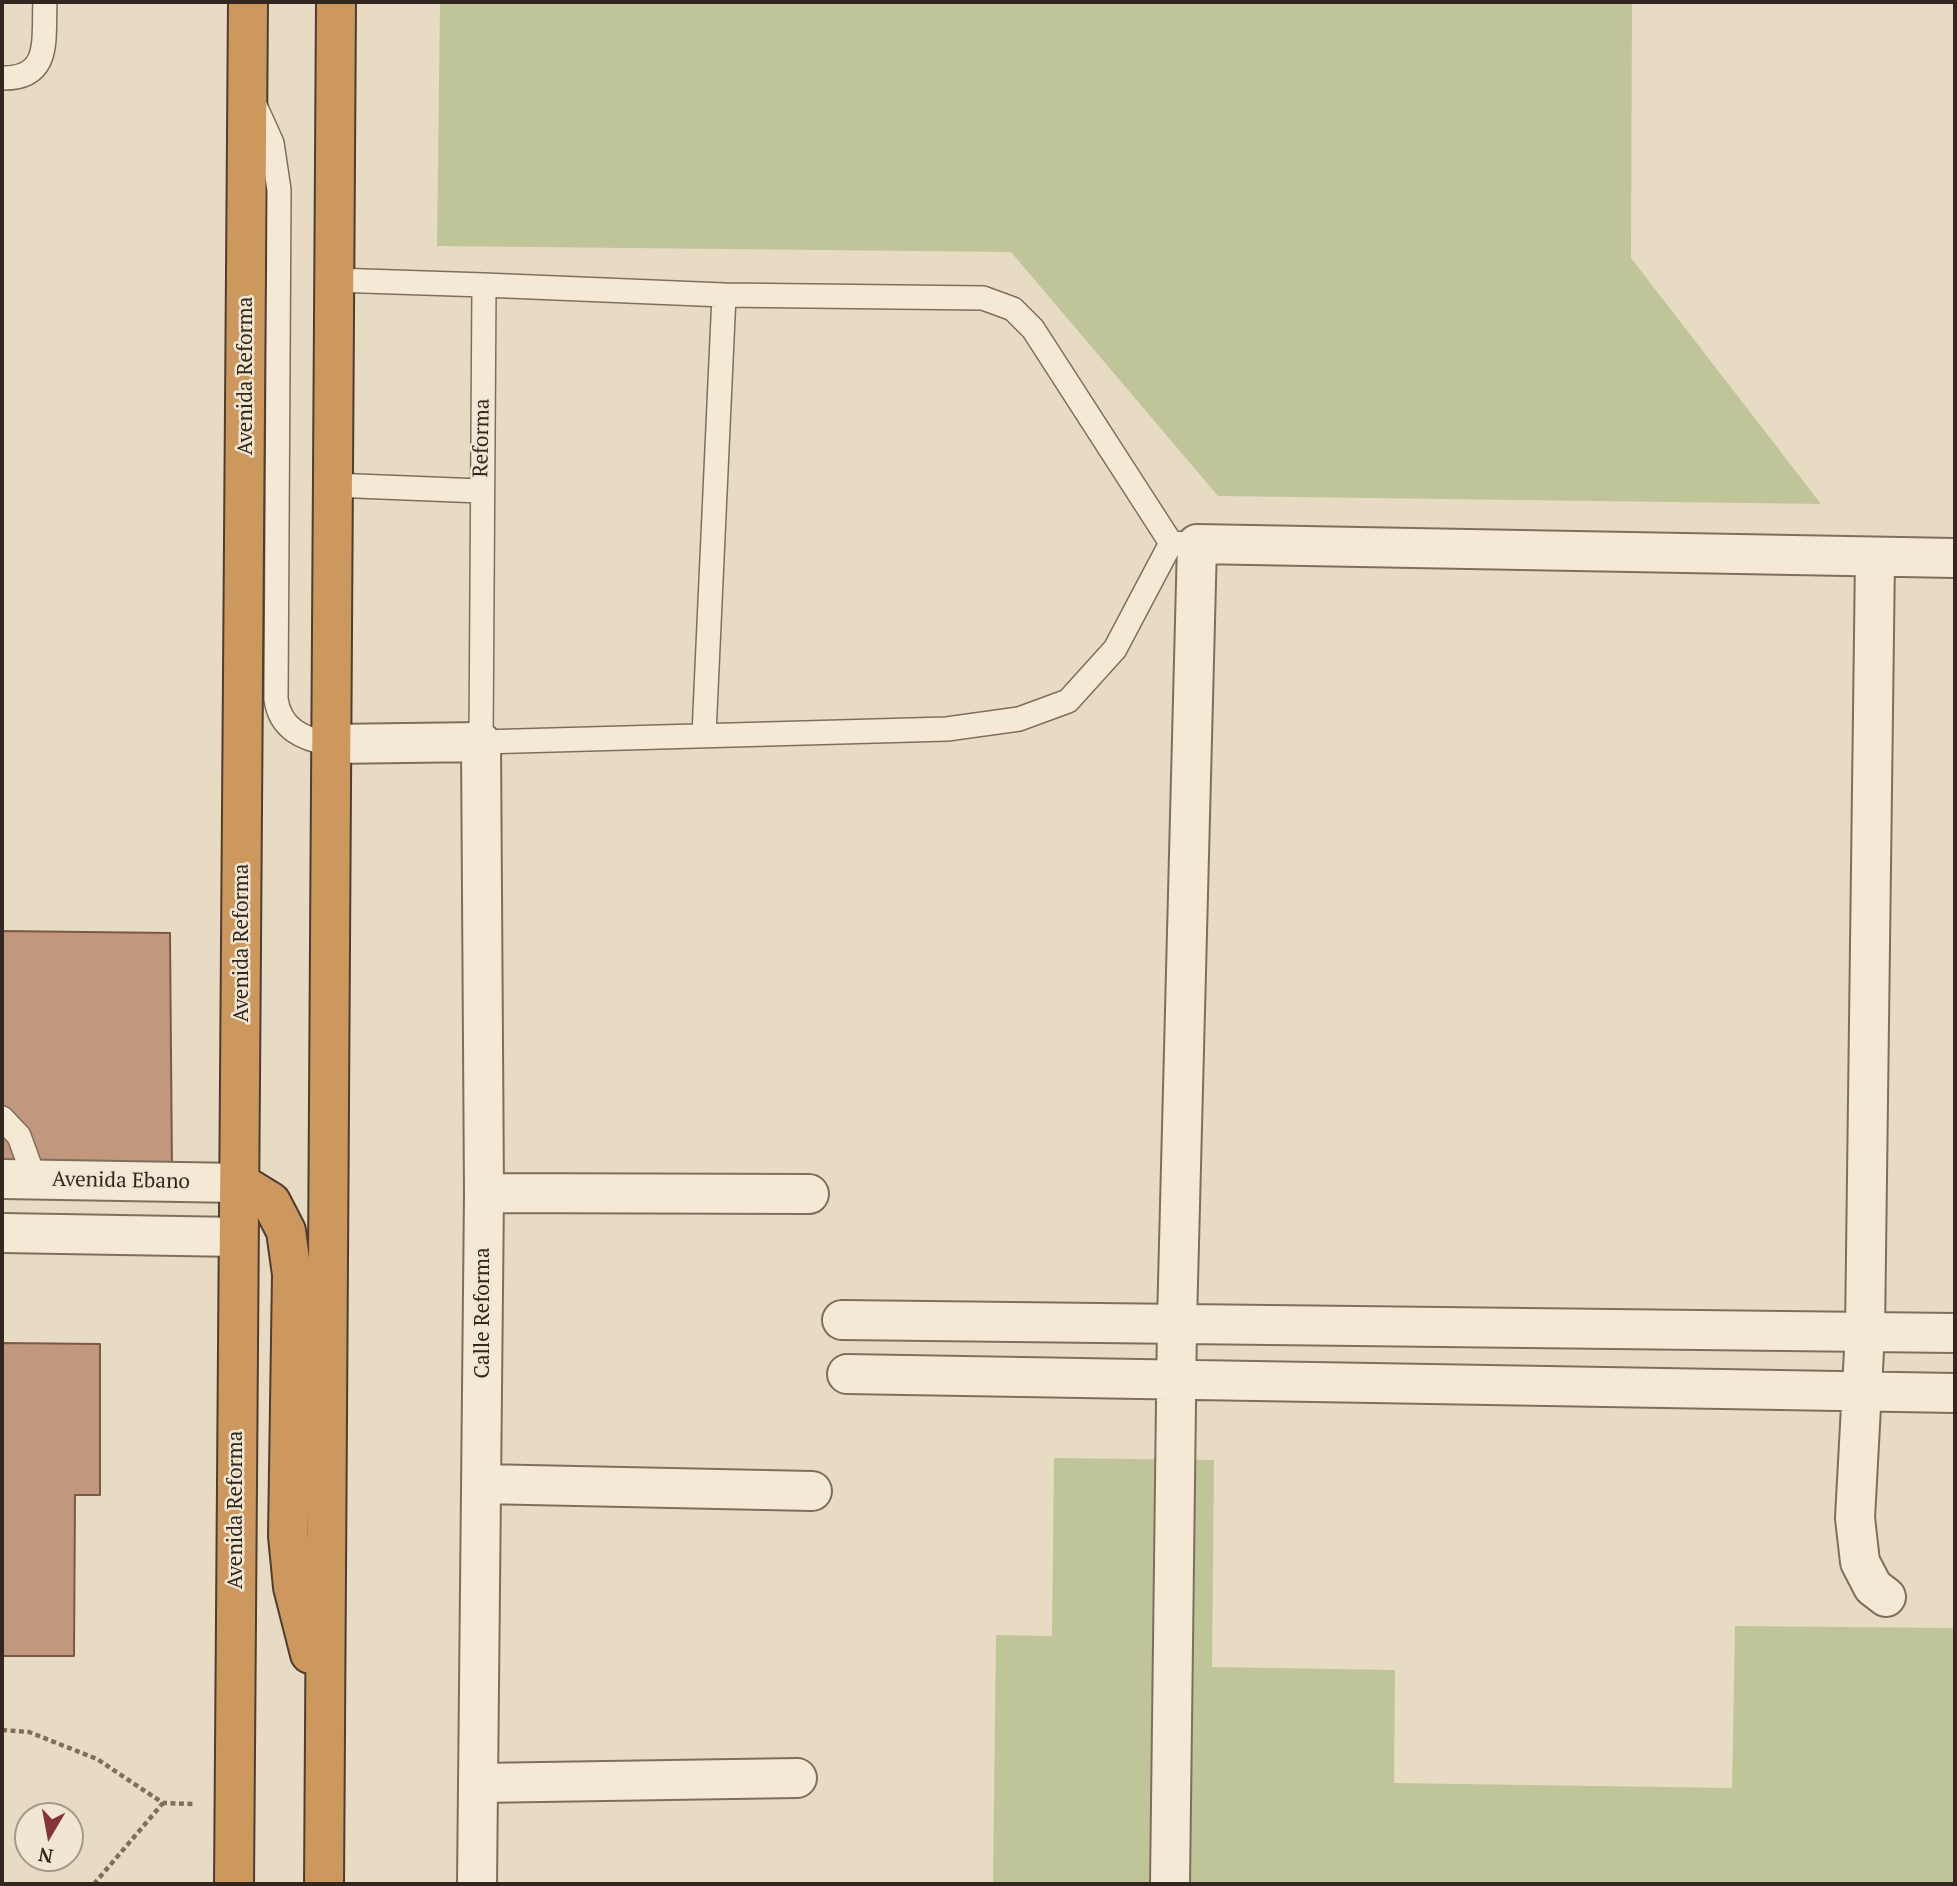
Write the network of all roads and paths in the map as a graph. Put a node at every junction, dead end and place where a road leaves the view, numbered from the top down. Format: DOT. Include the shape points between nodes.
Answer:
graph roads {
  1 [pos="45,2"];
  2 [pos="248,2"];
  3 [pos="336,2"];
  4 [pos="2,78"];
  5 [pos="247,93"];
  6 [pos="334,281"];
  7 [pos="484,285"];
  8 [pos="724,295"];
  9 [pos="332,485"];
  10 [pos="481,491"];
  11 [pos="1184,544"];
  12 [pos="1875,557"];
  13 [pos="1955,558"];
  14 [pos="704,734"];
  15 [pos="481,742"];
  16 [pos="330,744"];
  17 [pos="2,1118"];
  18 [pos="18,1180"];
  19 [pos="240,1183"];
  20 [pos="484,1193"];
  21 [pos="808,1194"];
  22 [pos="2,1233"];
  23 [pos="238,1237"];
  24 [pos="842,1320"];
  25 [pos="1177,1322"];
  26 [pos="1042,1323"];
  27 [pos="1437,1325"];
  28 [pos="1496,1326"];
  29 [pos="1702,1329"];
  30 [pos="1865,1332"];
  31 [pos="1955,1333"];
  32 [pos="847,1374"];
  33 [pos="1043,1378"];
  34 [pos="1177,1380"];
  35 [pos="1436,1384"];
  36 [pos="1495,1385"];
  37 [pos="1703,1389"];
  38 [pos="1862,1391"];
  39 [pos="1955,1393"];
  40 [pos="482,1483"];
  41 [pos="812,1492"];
  42 [pos="1886,1597"];
  43 [pos="324,1704"];
  44 [pos="2,1730"];
  45 [pos="797,1778"];
  46 [pos="478,1783"];
  47 [pos="163,1803"];
  48 [pos="234,1805"];
  49 [pos="94,1884"];
  50 [pos="234,1884"];
  51 [pos="324,1884"];
  52 [pos="477,1884"];
  53 [pos="1170,1884"];
  1 -- 4 [label="lane" via="39,65 28,75"];
  2 -- 5 [label="highway, Avenida Reforma"];
  3 -- 6 [label="highway"];
  5 -- 16 [label="lane" via="261,113 272,143 279,190 275,699 281,720 289,727 313,741"];
  5 -- 19 [label="highway, Avenida Reforma"];
  6 -- 7 [label="lane"];
  6 -- 9 [label="highway"];
  7 -- 8 [label="lane"];
  7 -- 10 [label="lane, Reforma"];
  8 -- 11 [label="lane" via="983,298 1013,309 1034,329"];
  8 -- 14 [label="lane"];
  9 -- 10 [label="lane"];
  9 -- 16 [label="highway"];
  10 -- 15 [label="lane, Reforma"];
  11 -- 12 [label="street"];
  11 -- 14 [label="lane" via="1115,649 1068,701 1019,719 947,729"];
  11 -- 25 [label="street"];
  12 -- 13 [label="street"];
  12 -- 30 [label="street"];
  14 -- 15 [label="lane"];
  15 -- 16 [label="street"];
  15 -- 20 [label="street, Calle Reforma"];
  16 -- 43 [label="highway"];
  17 -- 18 [label="lane" via="19,1136"];
  18 -- 19 [label="street, Avenida Ebano"];
  19 -- 23 [label="highway, Avenida Reforma"];
  19 -- 43 [label="highway" via="271,1202 286,1231 293,1347 290,1562"];
  20 -- 21 [label="street"];
  20 -- 40 [label="street, Calle Reforma"];
  22 -- 23 [label="street"];
  23 -- 48 [label="highway, Avenida Reforma"];
  24 -- 26 [label="street"];
  25 -- 26 [label="street"];
  25 -- 27 [label="street"];
  25 -- 34 [label="street"];
  26 -- 33 [label="street"];
  27 -- 28 [label="street"];
  27 -- 35 [label="street"];
  28 -- 29 [label="street"];
  28 -- 36 [label="street"];
  29 -- 30 [label="street"];
  29 -- 37 [label="street"];
  30 -- 31 [label="street"];
  30 -- 38 [label="street"];
  32 -- 33 [label="street"];
  33 -- 34 [label="street"];
  34 -- 35 [label="street"];
  34 -- 53 [label="street"];
  35 -- 36 [label="street"];
  36 -- 37 [label="street"];
  37 -- 38 [label="street"];
  38 -- 39 [label="street"];
  38 -- 42 [label="street" via="1855,1518 1860,1562 1873,1587"];
  40 -- 41 [label="street"];
  40 -- 46 [label="street, Calle Reforma"];
  43 -- 51 [label="highway"];
  44 -- 47 [label="path" via="29,1732 97,1759"];
  45 -- 46 [label="street"];
  46 -- 52 [label="street, Calle Reforma"];
  47 -- 48 [label="path"];
  47 -- 49 [label="path"];
  48 -- 50 [label="highway, Avenida Reforma"];
}
